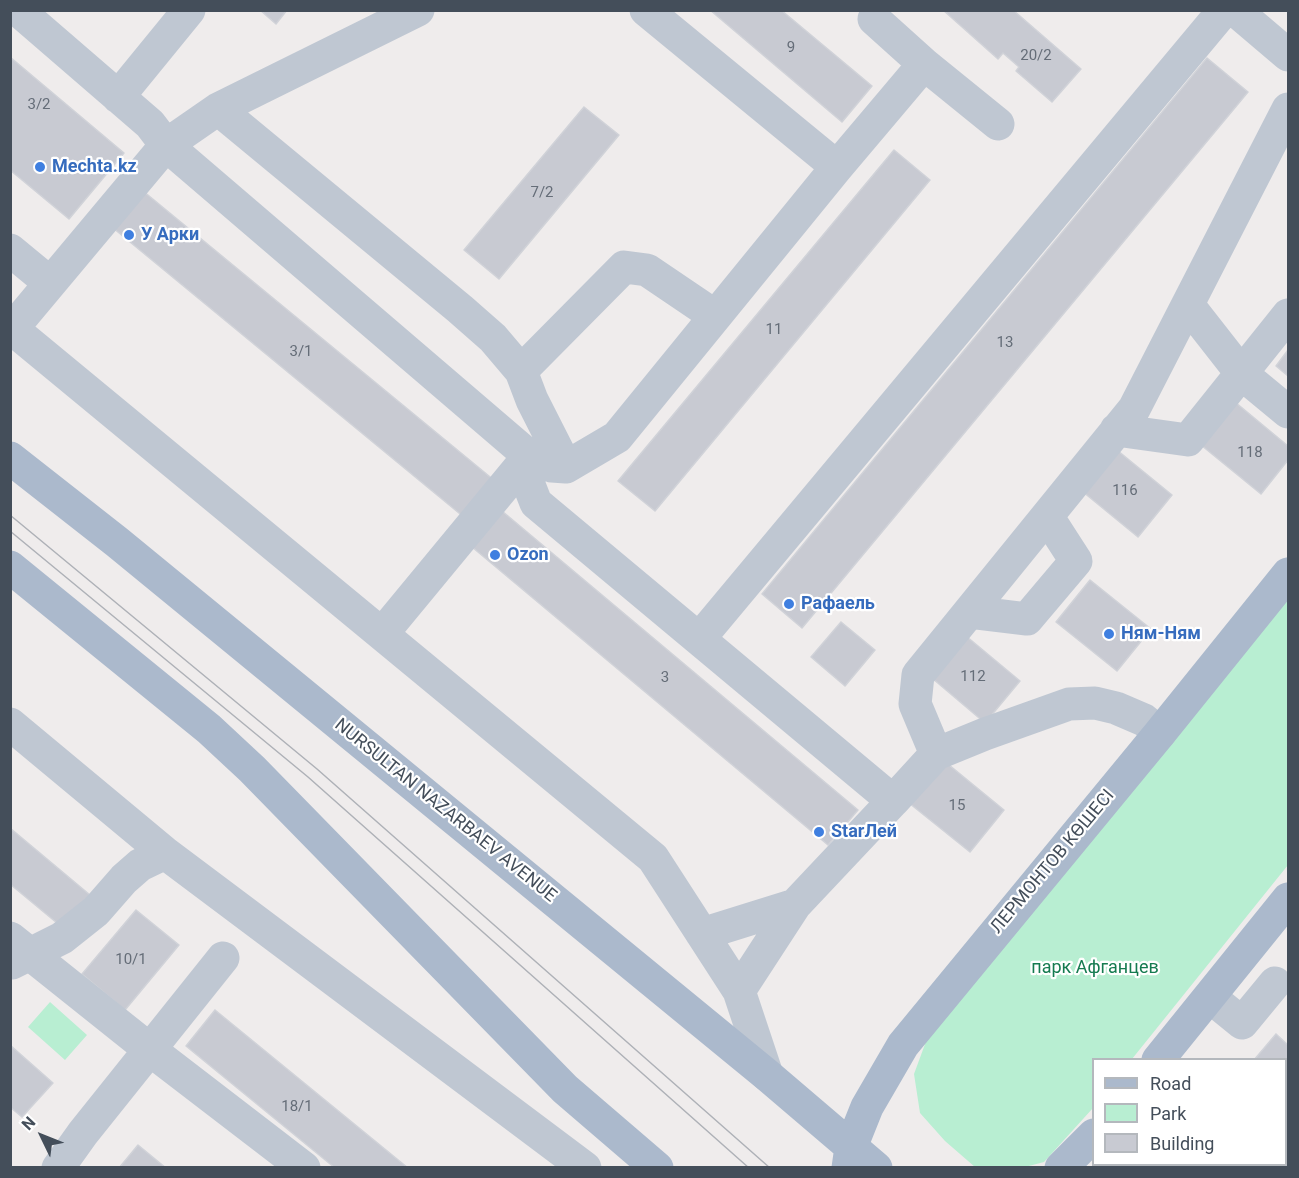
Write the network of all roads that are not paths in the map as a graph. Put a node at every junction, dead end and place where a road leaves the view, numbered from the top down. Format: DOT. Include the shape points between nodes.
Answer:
graph roads {
  1 [pos="18,10"];
  2 [pos="189,10"];
  3 [pos="418,10"];
  4 [pos="646,10"];
  5 [pos="1224,10"];
  6 [pos="1235,10"];
  7 [pos="874,19"];
  8 [pos="1288,55"];
  9 [pos="924,64"];
  10 [pos="118,97"];
  11 [pos="1288,108"];
  12 [pos="218,109"];
  13 [pos="998,124"];
  14 [pos="166,145"];
  15 [pos="837,167"];
  16 [pos="10,250"];
  17 [pos="50,284"];
  18 [pos="1188,304"];
  19 [pos="1288,315"];
  20 [pos="715,316"];
  21 [pos="11,328"];
  22 [pos="521,371"];
  23 [pos="1242,374"];
  24 [pos="1288,412"];
  25 [pos="1116,430"];
  26 [pos="529,456"];
  27 [pos="10,458"];
  28 [pos="566,467"];
  29 [pos="1047,516"];
  30 [pos="10,567"];
  31 [pos="1288,574"];
  32 [pos="969,612"];
  33 [pos="382,634"];
  34 [pos="699,639"];
  35 [pos="10,724"];
  36 [pos="1160,733"];
  37 [pos="936,754"];
  38 [pos="893,801"];
  39 [pos="165,853"];
  40 [pos="1288,899"];
  41 [pos="795,905"];
  42 [pos="702,934"];
  43 [pos="17,952"];
  44 [pos="222,958"];
  45 [pos="1275,983"];
  46 [pos="740,991"];
  47 [pos="1210,997"];
  48 [pos="149,1049"];
  49 [pos="1159,1058"];
  50 [pos="767,1075"];
  51 [pos="1092,1141"];
  52 [pos="858,1161"];
  53 [pos="58,1167"];
  54 [pos="304,1167"];
  55 [pos="585,1167"];
  56 [pos="657,1167"];
  57 [pos="1061,1167"];
  1 -- 10 [label="lane"];
  2 -- 10 [label="lane"];
  3 -- 12 [label="lane"];
  4 -- 15 [label="lane"];
  5 -- 34 [label="lane"];
  6 -- 8 [label="lane"];
  7 -- 9 [label="lane"];
  9 -- 13 [label="lane"];
  9 -- 15 [label="lane"];
  10 -- 14 [label="lane" via="150,124"];
  11 -- 18 [label="lane"];
  12 -- 14 [label="lane"];
  12 -- 22 [label="lane" via="460,309"];
  14 -- 17 [label="lane"];
  14 -- 26 [label="lane"];
  15 -- 20 [label="lane"];
  16 -- 17 [label="lane"];
  17 -- 21 [label="lane"];
  18 -- 23 [label="lane"];
  18 -- 25 [label="lane" via="1134,409"];
  19 -- 23 [label="lane"];
  20 -- 22 [label="lane" via="647,270 624,267"];
  20 -- 28 [label="lane" via="617,437"];
  21 -- 33 [label="lane"];
  22 -- 28 [label="lane"];
  23 -- 24 [label="lane"];
  23 -- 25 [label="lane" via="1188,440"];
  25 -- 29 [label="lane"];
  26 -- 28 [label="lane" via="552,466"];
  26 -- 33 [label="lane"];
  26 -- 34 [label="lane" via="529,485 536,503"];
  27 -- 50 [label="main road, NURSULTAN NAZARBAEV AVENUE"];
  29 -- 32 [label="lane"];
  29 -- 32 [label="lane" via="1076,561 1027,619"];
  30 -- 56 [label="main road" via="209,729 565,1089"];
  31 -- 36 [label="main road, ЛЕРМОНТОВ КӨШЕСІ"];
  32 -- 37 [label="lane" via="918,675 915,704"];
  33 -- 42 [label="lane" via="653,858"];
  34 -- 38 [label="lane"];
  35 -- 39 [label="lane"];
  36 -- 37 [label="lane" via="1144,720 1116,708 1095,703 1069,705"];
  36 -- 52 [label="main road, ЛЕРМОНТОВ КӨШЕСІ" via="903,1045 867,1107"];
  37 -- 38 [label="lane"];
  38 -- 41 [label="lane"];
  39 -- 43 [label="lane" via="140,865 96,911 62,938"];
  39 -- 55 [label="lane"];
  40 -- 47 [label="main road"];
  41 -- 42 [label="lane"];
  41 -- 46 [label="lane"];
  42 -- 46 [label="lane"];
  43 -- 48 [label="lane"];
  44 -- 48 [label="lane"];
  45 -- 47 [label="lane" via="1242,1023"];
  46 -- 50 [label="lane"];
  47 -- 49 [label="main road"];
  48 -- 53 [label="lane"];
  48 -- 54 [label="lane"];
  50 -- 52 [label="main road, NURSULTAN NAZARBAEV AVENUE"];
  51 -- 57 [label="main road"];
}
